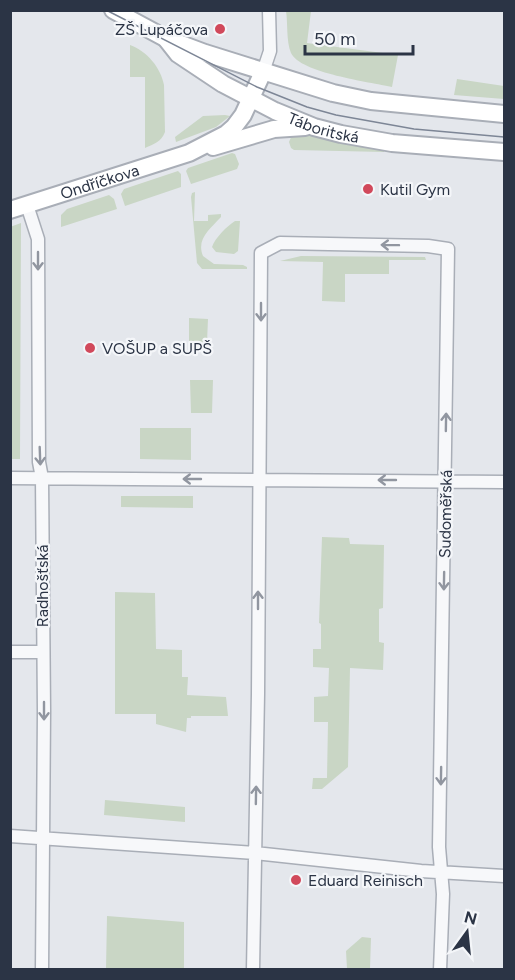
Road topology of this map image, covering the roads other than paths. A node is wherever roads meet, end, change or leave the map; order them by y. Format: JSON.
{"nodes":[{"id":1,"x":113,"y":10,"type":"edge"},
{"id":2,"x":269,"y":10,"type":"edge"},
{"id":3,"x":165,"y":38,"type":"junction"},
{"id":4,"x":263,"y":72,"type":"junction"},
{"id":5,"x":251,"y":99,"type":"junction"},
{"id":6,"x":504,"y":114,"type":"edge"},
{"id":7,"x":314,"y":127,"type":"junction"},
{"id":8,"x":504,"y":152,"type":"edge"},
{"id":9,"x":189,"y":153,"type":"junction"},
{"id":10,"x":27,"y":205,"type":"junction"},
{"id":11,"x":10,"y":210,"type":"edge"},
{"id":12,"x":10,"y":478,"type":"edge"},
{"id":13,"x":42,"y":478,"type":"junction"},
{"id":14,"x":260,"y":479,"type":"junction"},
{"id":15,"x":445,"y":480,"type":"junction"},
{"id":16,"x":504,"y":482,"type":"edge"},
{"id":17,"x":10,"y":652,"type":"edge"},
{"id":18,"x":43,"y":652,"type":"junction"},
{"id":19,"x":10,"y":836,"type":"edge"},
{"id":20,"x":43,"y":838,"type":"junction"},
{"id":21,"x":255,"y":853,"type":"junction"},
{"id":22,"x":440,"y":872,"type":"junction"},
{"id":23,"x":504,"y":876,"type":"edge"},
{"id":24,"x":42,"y":969,"type":"edge"},
{"id":25,"x":253,"y":969,"type":"edge"},
{"id":26,"x":440,"y":969,"type":"edge"}],
"edges":[{"from":1,"to":3,"type":"street","name":"Táboritská"},
{"from":2,"to":4,"type":"street"},
{"from":3,"to":4,"type":"street","name":"Táboritská"},
{"from":3,"to":5,"type":"street","name":"Táboritská"},
{"from":4,"to":5,"type":"street","name":"Ondříčkova"},
{"from":4,"to":6,"type":"street","name":"Táboritská"},
{"from":5,"to":7,"type":"street","name":"Táboritská"},
{"from":5,"to":9,"type":"street","name":"Ondříčkova"},
{"from":7,"to":8,"type":"street","name":"Táboritská"},
{"from":7,"to":9,"type":"street","name":"Ondříčkova"},
{"from":9,"to":10,"type":"street","name":"Ondříčkova"},
{"from":10,"to":11,"type":"street","name":"Ondříčkova"},
{"from":10,"to":13,"type":"street","name":"Radhošťská","one_way":true},
{"from":12,"to":13,"type":"street"},
{"from":14,"to":13,"type":"street","one_way":true},
{"from":13,"to":18,"type":"street","name":"Radhošťská"},
{"from":15,"to":14,"type":"street","one_way":true},
{"from":15,"to":14,"type":"street","name":"Sudoměřská","one_way":true},
{"from":21,"to":14,"type":"street","one_way":true},
{"from":15,"to":16,"type":"street"},
{"from":15,"to":22,"type":"street","name":"Sudoměřská","one_way":true},
{"from":17,"to":18,"type":"street"},
{"from":18,"to":20,"type":"street","name":"Radhošťská","one_way":true},
{"from":19,"to":20,"type":"street"},
{"from":20,"to":21,"type":"street"},
{"from":20,"to":24,"type":"street","name":"Radhošťská"},
{"from":21,"to":22,"type":"street"},
{"from":21,"to":25,"type":"street"},
{"from":22,"to":23,"type":"street"},
{"from":22,"to":26,"type":"street","name":"Sudoměřská"}]}
